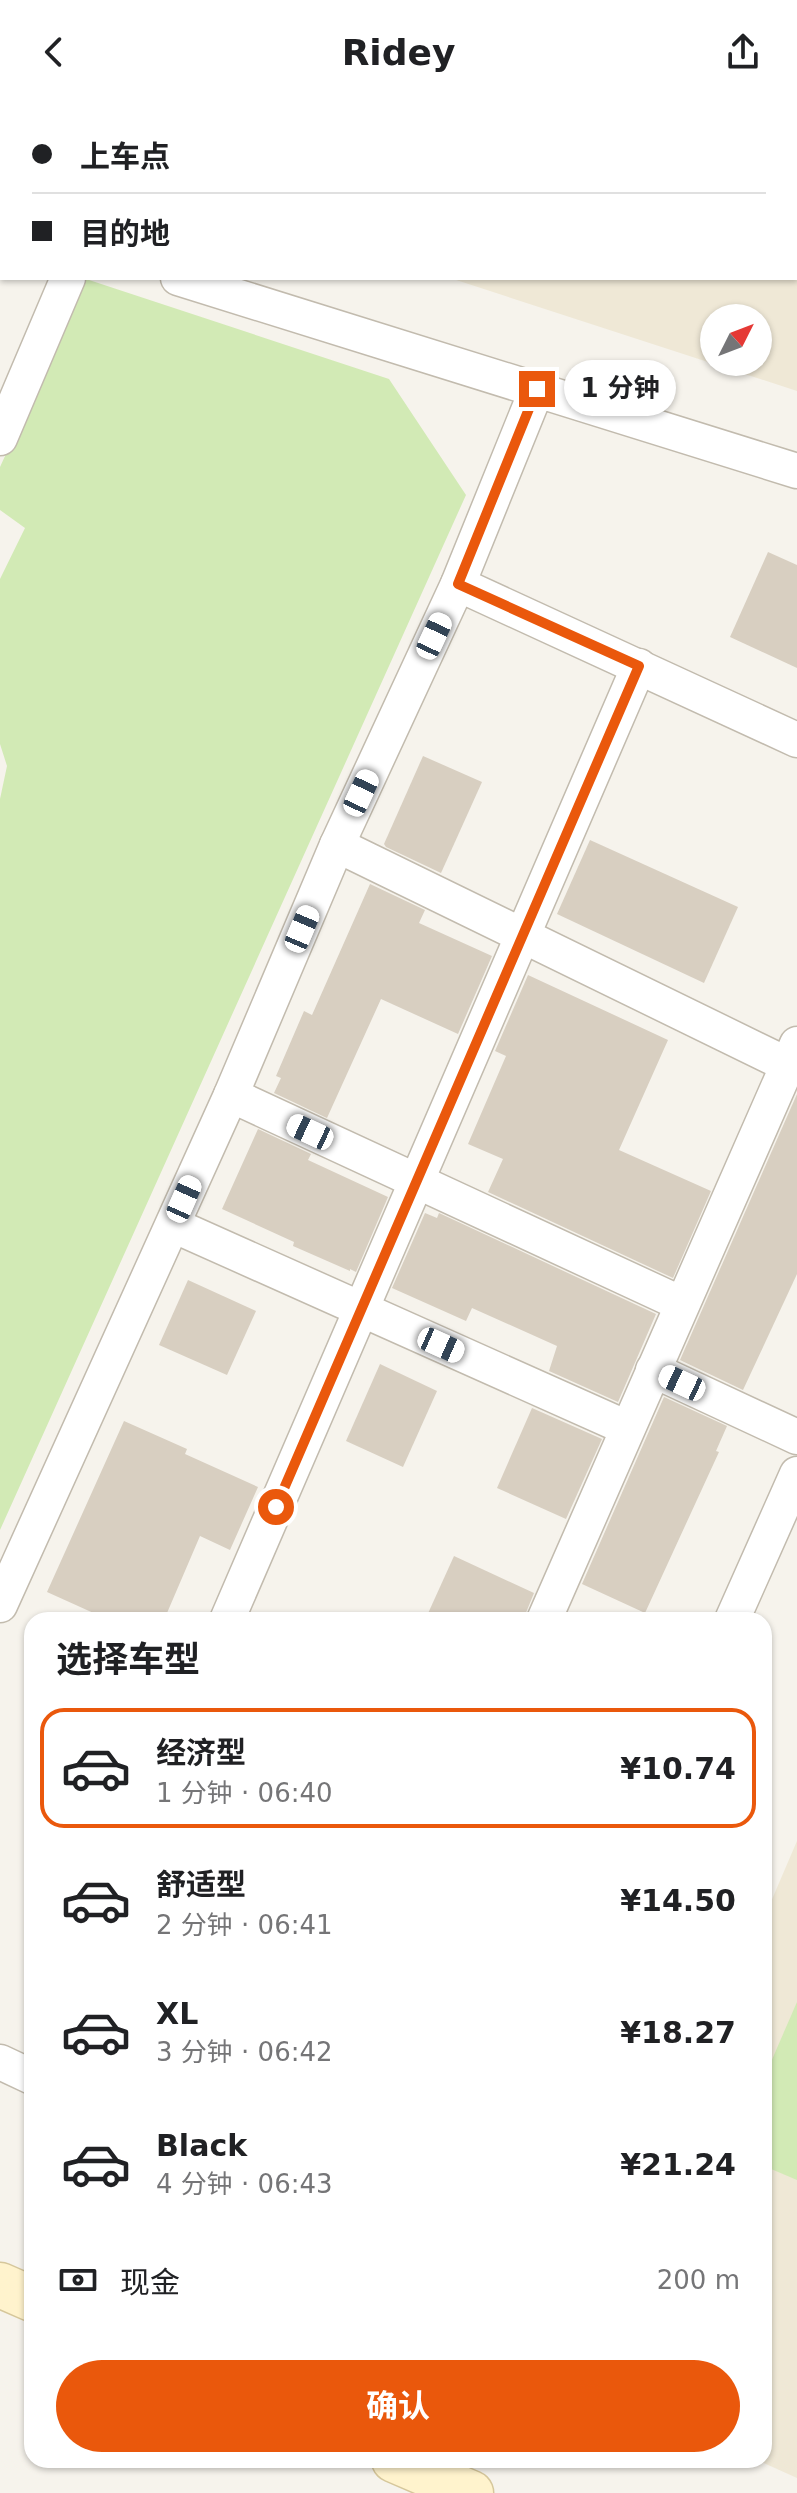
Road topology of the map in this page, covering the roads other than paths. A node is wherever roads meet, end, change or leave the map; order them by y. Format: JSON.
{"nodes":[{"id":1,"x":67,"y":280,"type":"edge"},
{"id":2,"x":184,"y":280,"type":"edge"},
{"id":3,"x":537,"y":389,"type":"junction"},
{"id":4,"x":0,"y":438,"type":"edge"},
{"id":5,"x":797,"y":471,"type":"edge"},
{"id":6,"x":458,"y":584,"type":"junction"},
{"id":7,"x":639,"y":666,"type":"junction"},
{"id":8,"x":797,"y":740,"type":"edge"},
{"id":9,"x":337,"y":845,"type":"junction"},
{"id":10,"x":522,"y":936,"type":"junction"},
{"id":11,"x":792,"y":1054,"type":"edge"},
{"id":12,"x":231,"y":1095,"type":"junction"},
{"id":13,"x":417,"y":1182,"type":"junction"},
{"id":14,"x":173,"y":1225,"type":"junction"},
{"id":15,"x":682,"y":1304,"type":"junction"},
{"id":16,"x":361,"y":1309,"type":"junction"},
{"id":17,"x":653,"y":1370,"type":"junction"},
{"id":18,"x":627,"y":1428,"type":"junction"},
{"id":19,"x":797,"y":1437,"type":"edge"},
{"id":20,"x":797,"y":1474,"type":"edge"},
{"id":21,"x":0,"y":1605,"type":"edge"},
{"id":22,"x":230,"y":1612,"type":"edge"},
{"id":23,"x":547,"y":1612,"type":"edge"},
{"id":24,"x":736,"y":1612,"type":"edge"},
{"id":25,"x":0,"y":2285,"type":"edge"},
{"id":26,"x":24,"y":2296,"type":"edge"},
{"id":27,"x":413,"y":2468,"type":"edge"},
{"id":28,"x":471,"y":2493,"type":"edge"}],
"edges":[{"from":1,"to":4,"type":"street"},
{"from":2,"to":3,"type":"street"},
{"from":3,"to":5,"type":"street"},
{"from":3,"to":6,"type":"street"},
{"from":6,"to":7,"type":"street"},
{"from":6,"to":9,"type":"street"},
{"from":7,"to":8,"type":"street"},
{"from":7,"to":10,"type":"street"},
{"from":9,"to":10,"type":"street"},
{"from":9,"to":12,"type":"street"},
{"from":10,"to":11,"type":"street"},
{"from":10,"to":13,"type":"street"},
{"from":11,"to":15,"type":"street"},
{"from":12,"to":13,"type":"street"},
{"from":12,"to":14,"type":"street"},
{"from":13,"to":15,"type":"street"},
{"from":13,"to":16,"type":"street"},
{"from":14,"to":16,"type":"street"},
{"from":14,"to":21,"type":"street"},
{"from":15,"to":17,"type":"street"},
{"from":16,"to":18,"type":"street"},
{"from":16,"to":22,"type":"street"},
{"from":17,"to":18,"type":"street"},
{"from":17,"to":19,"type":"street"},
{"from":18,"to":23,"type":"street"},
{"from":20,"to":24,"type":"street"},
{"from":25,"to":26,"type":"street"},
{"from":27,"to":28,"type":"street"}]}
